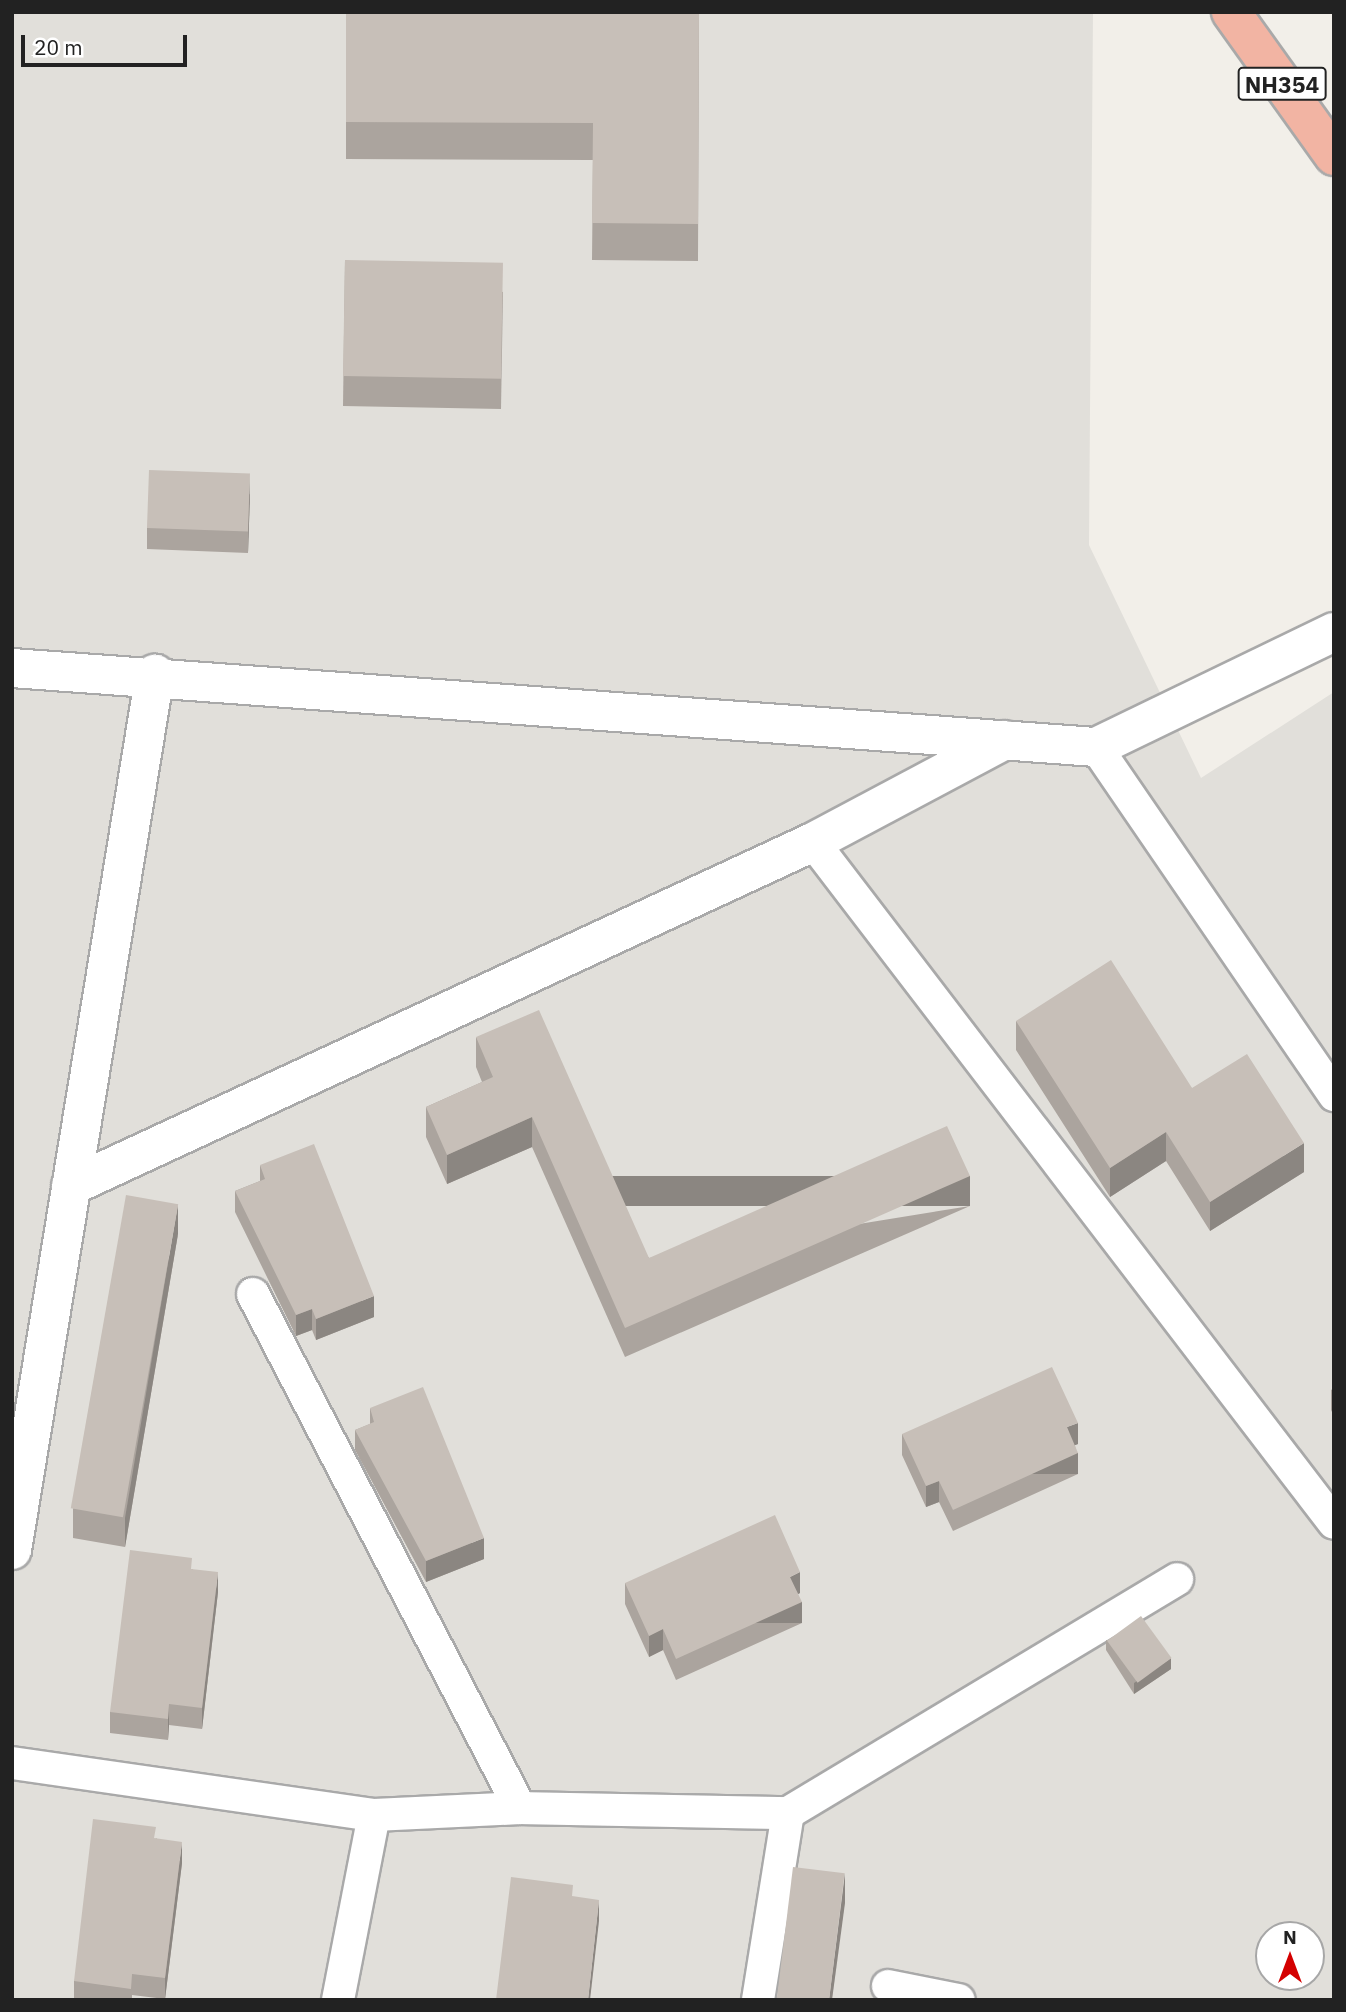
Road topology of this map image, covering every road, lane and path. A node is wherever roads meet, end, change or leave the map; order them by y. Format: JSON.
{"nodes":[{"id":1,"x":1231,"y":12,"type":"edge"},
{"id":2,"x":1334,"y":156,"type":"edge"},
{"id":3,"x":1334,"y":632,"type":"edge"},
{"id":4,"x":12,"y":668,"type":"edge"},
{"id":5,"x":155,"y":674,"type":"junction"},
{"id":6,"x":1005,"y":740,"type":"junction"},
{"id":7,"x":1097,"y":747,"type":"junction"},
{"id":8,"x":813,"y":842,"type":"junction"},
{"id":9,"x":1334,"y":1095,"type":"edge"},
{"id":10,"x":71,"y":1186,"type":"junction"},
{"id":11,"x":253,"y":1294,"type":"dead end"},
{"id":12,"x":1334,"y":1522,"type":"edge"},
{"id":13,"x":12,"y":1550,"type":"edge"},
{"id":14,"x":1177,"y":1579,"type":"dead end"},
{"id":15,"x":12,"y":1763,"type":"edge"},
{"id":16,"x":520,"y":1808,"type":"junction"},
{"id":17,"x":789,"y":1813,"type":"junction"},
{"id":18,"x":374,"y":1815,"type":"junction"},
{"id":19,"x":888,"y":1986,"type":"dead end"},
{"id":20,"x":338,"y":2000,"type":"edge"},
{"id":21,"x":758,"y":2000,"type":"edge"},
{"id":22,"x":959,"y":2000,"type":"edge"}],
"edges":[{"from":1,"to":2,"type":"highway","number":"NH354"},
{"from":3,"to":7,"type":"street"},
{"from":4,"to":5,"type":"street"},
{"from":5,"to":6,"type":"street"},
{"from":5,"to":10,"type":"street"},
{"from":6,"to":7,"type":"street"},
{"from":6,"to":8,"type":"street"},
{"from":7,"to":9,"type":"lane"},
{"from":8,"to":10,"type":"street"},
{"from":8,"to":12,"type":"lane"},
{"from":10,"to":13,"type":"street"},
{"from":11,"to":16,"type":"lane"},
{"from":14,"to":17,"type":"lane"},
{"from":15,"to":18,"type":"lane"},
{"from":16,"to":17,"type":"lane"},
{"from":16,"to":18,"type":"lane"},
{"from":17,"to":21,"type":"lane"},
{"from":18,"to":20,"type":"lane"},
{"from":19,"to":22,"type":"lane"}]}
